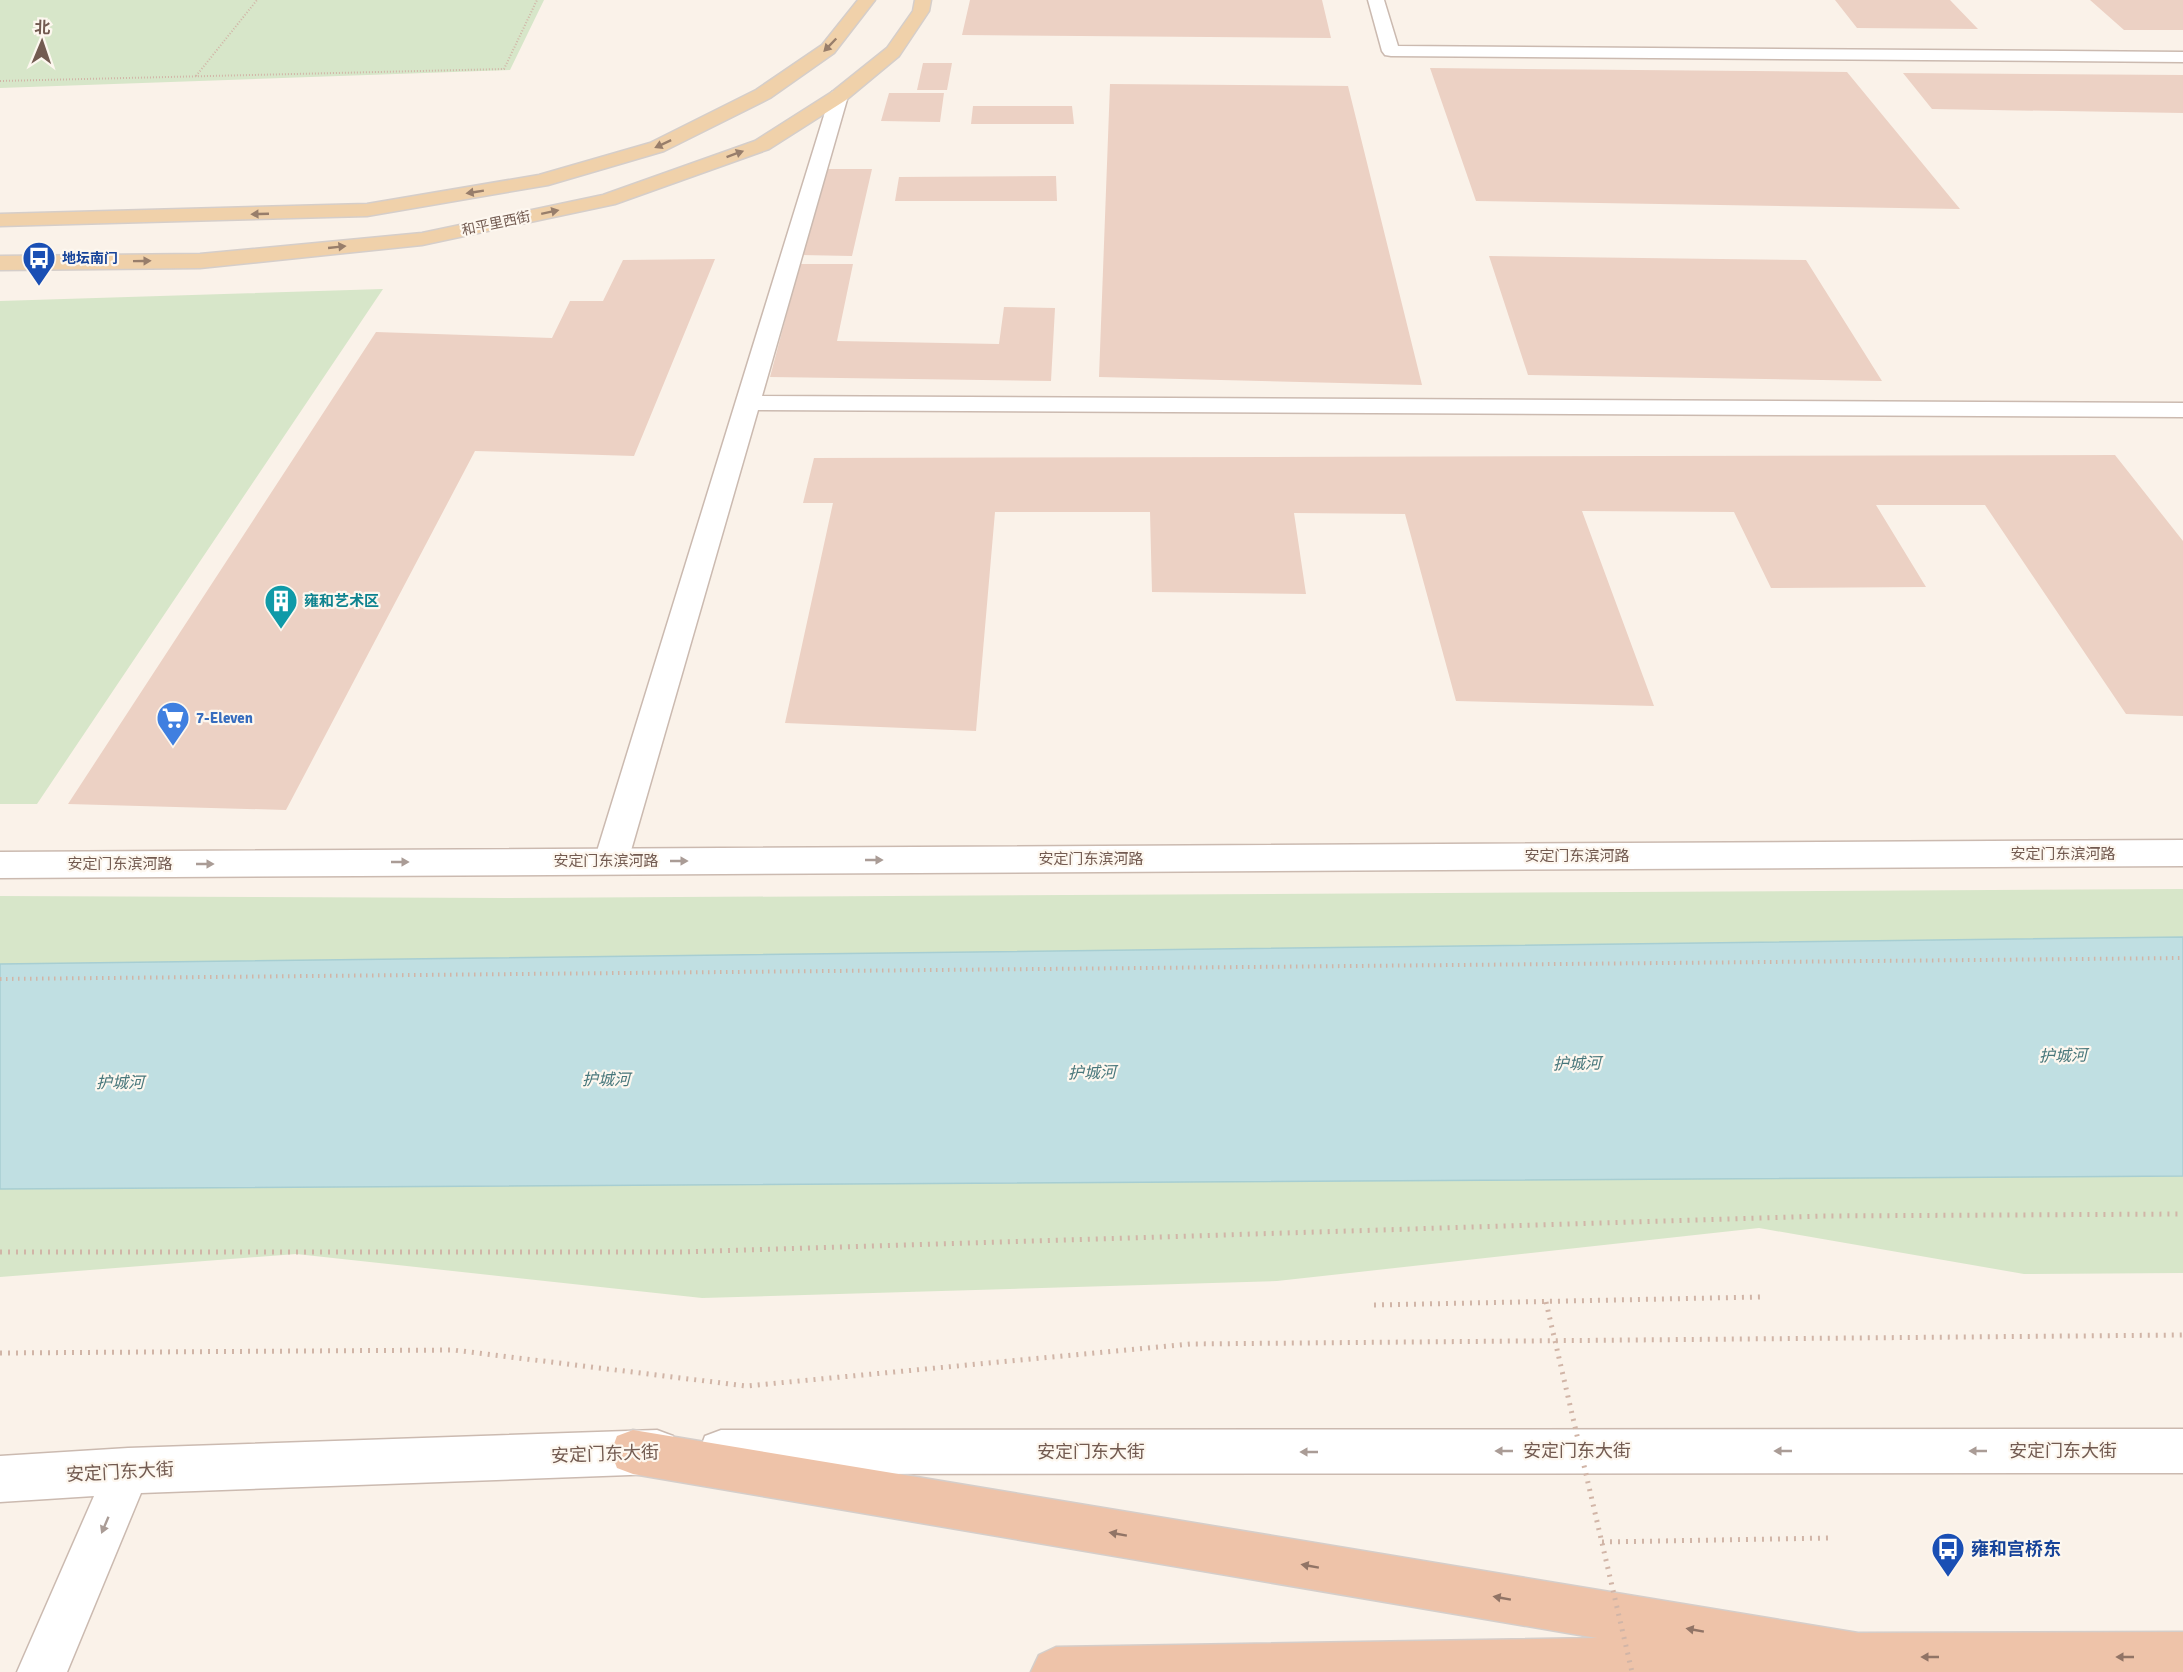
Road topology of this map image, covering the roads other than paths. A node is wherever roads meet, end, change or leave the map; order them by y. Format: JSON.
{"nodes":[{"id":1,"x":867,"y":0,"type":"edge"},
{"id":2,"x":923,"y":0,"type":"edge"},
{"id":3,"x":1376,"y":0,"type":"edge"},
{"id":4,"x":2183,"y":57,"type":"edge"},
{"id":5,"x":839,"y":96,"type":"junction"},
{"id":6,"x":0,"y":220,"type":"edge"},
{"id":7,"x":0,"y":263,"type":"edge"},
{"id":8,"x":747,"y":403,"type":"junction"},
{"id":9,"x":2183,"y":410,"type":"edge"},
{"id":10,"x":2183,"y":854,"type":"edge"},
{"id":11,"x":611,"y":861,"type":"junction"},
{"id":12,"x":0,"y":865,"type":"edge"},
{"id":13,"x":2183,"y":1450,"type":"edge"},
{"id":14,"x":633,"y":1452,"type":"junction"},
{"id":15,"x":128,"y":1471,"type":"junction"},
{"id":16,"x":0,"y":1479,"type":"edge"},
{"id":17,"x":2183,"y":1656,"type":"edge"},
{"id":18,"x":1856,"y":1657,"type":"junction"},
{"id":19,"x":42,"y":1672,"type":"edge"},
{"id":20,"x":1056,"y":1672,"type":"edge"}],
"edges":[{"from":1,"to":6,"type":"main road","one_way":true},
{"from":2,"to":5,"type":"main road","name":"和平里西街"},
{"from":3,"to":4,"type":"street"},
{"from":7,"to":5,"type":"main road","name":"和平里西街","one_way":true},
{"from":5,"to":8,"type":"street"},
{"from":8,"to":9,"type":"street"},
{"from":8,"to":11,"type":"street"},
{"from":11,"to":10,"type":"street","name":"安定门东滨河路","one_way":true},
{"from":12,"to":11,"type":"street","name":"安定门东滨河路","one_way":true},
{"from":13,"to":14,"type":"street","name":"安定门东大街","one_way":true},
{"from":14,"to":15,"type":"street","name":"安定门东大街"},
{"from":18,"to":14,"type":"highway","one_way":true},
{"from":15,"to":16,"type":"street","name":"安定门东大街"},
{"from":15,"to":19,"type":"street","one_way":true},
{"from":17,"to":18,"type":"highway","one_way":true},
{"from":18,"to":20,"type":"highway"}]}
